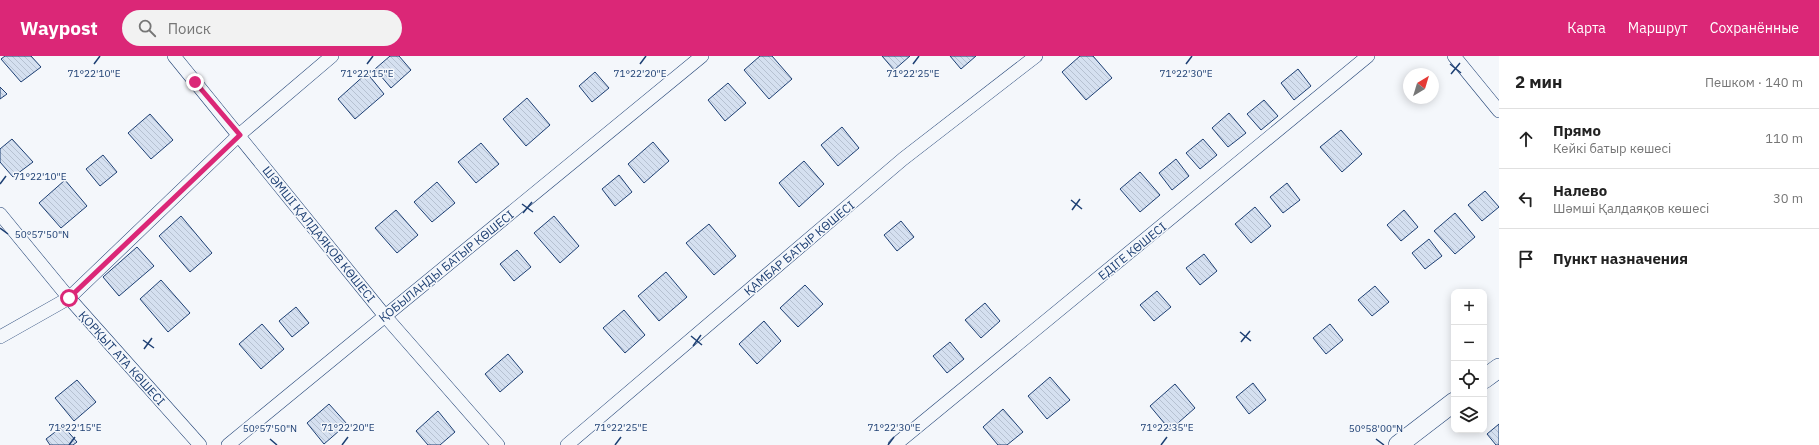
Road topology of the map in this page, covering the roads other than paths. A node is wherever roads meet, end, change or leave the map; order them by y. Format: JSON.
{"nodes":[{"id":1,"x":174,"y":56,"type":"edge"},
{"id":2,"x":332,"y":56,"type":"edge"},
{"id":3,"x":702,"y":56,"type":"edge"},
{"id":4,"x":1036,"y":56,"type":"edge"},
{"id":5,"x":1368,"y":56,"type":"edge"},
{"id":6,"x":1454,"y":56,"type":"edge"},
{"id":7,"x":1499,"y":111,"type":"edge"},
{"id":8,"x":240,"y":135,"type":"junction"},
{"id":9,"x":0,"y":214,"type":"edge"},
{"id":10,"x":69,"y":298,"type":"junction"},
{"id":11,"x":385,"y":316,"type":"junction"},
{"id":12,"x":0,"y":337,"type":"edge"},
{"id":13,"x":1499,"y":368,"type":"edge"},
{"id":14,"x":1487,"y":377,"type":"edge"},
{"id":15,"x":1451,"y":404,"type":"edge"},
{"id":16,"x":200,"y":445,"type":"edge"},
{"id":17,"x":228,"y":445,"type":"edge"},
{"id":18,"x":498,"y":445,"type":"edge"},
{"id":19,"x":568,"y":445,"type":"edge"},
{"id":20,"x":895,"y":445,"type":"edge"},
{"id":21,"x":1398,"y":445,"type":"edge"}],
"edges":[{"from":1,"to":8,"type":"street","name":"ШӘМШІ ҚАЛДАЯҚОВ КӨШЕСІ"},
{"from":2,"to":8,"type":"street"},
{"from":3,"to":11,"type":"street","name":"ҚОБЫЛАНДЫ БАТЫР КӨШЕСІ"},
{"from":4,"to":19,"type":"street","name":"ҚАМБАР БАТЫР КӨШЕСІ"},
{"from":5,"to":20,"type":"street","name":"ЕДІГЕ КӨШЕСІ"},
{"from":6,"to":7,"type":"street"},
{"from":8,"to":10,"type":"street"},
{"from":8,"to":11,"type":"street","name":"ШӘМШІ ҚАЛДАЯҚОВ КӨШЕСІ"},
{"from":9,"to":10,"type":"street","name":"ҚОРҚЫТ АТА КӨШЕСІ"},
{"from":10,"to":12,"type":"street"},
{"from":10,"to":16,"type":"street","name":"ҚОРҚЫТ АТА КӨШЕСІ"},
{"from":11,"to":17,"type":"street","name":"ҚОБЫЛАНДЫ БАТЫР КӨШЕСІ"},
{"from":11,"to":18,"type":"street","name":"ШӘМШІ ҚАЛДАЯҚОВ КӨШЕСІ"},
{"from":13,"to":14,"type":"street"},
{"from":15,"to":21,"type":"street"}]}
